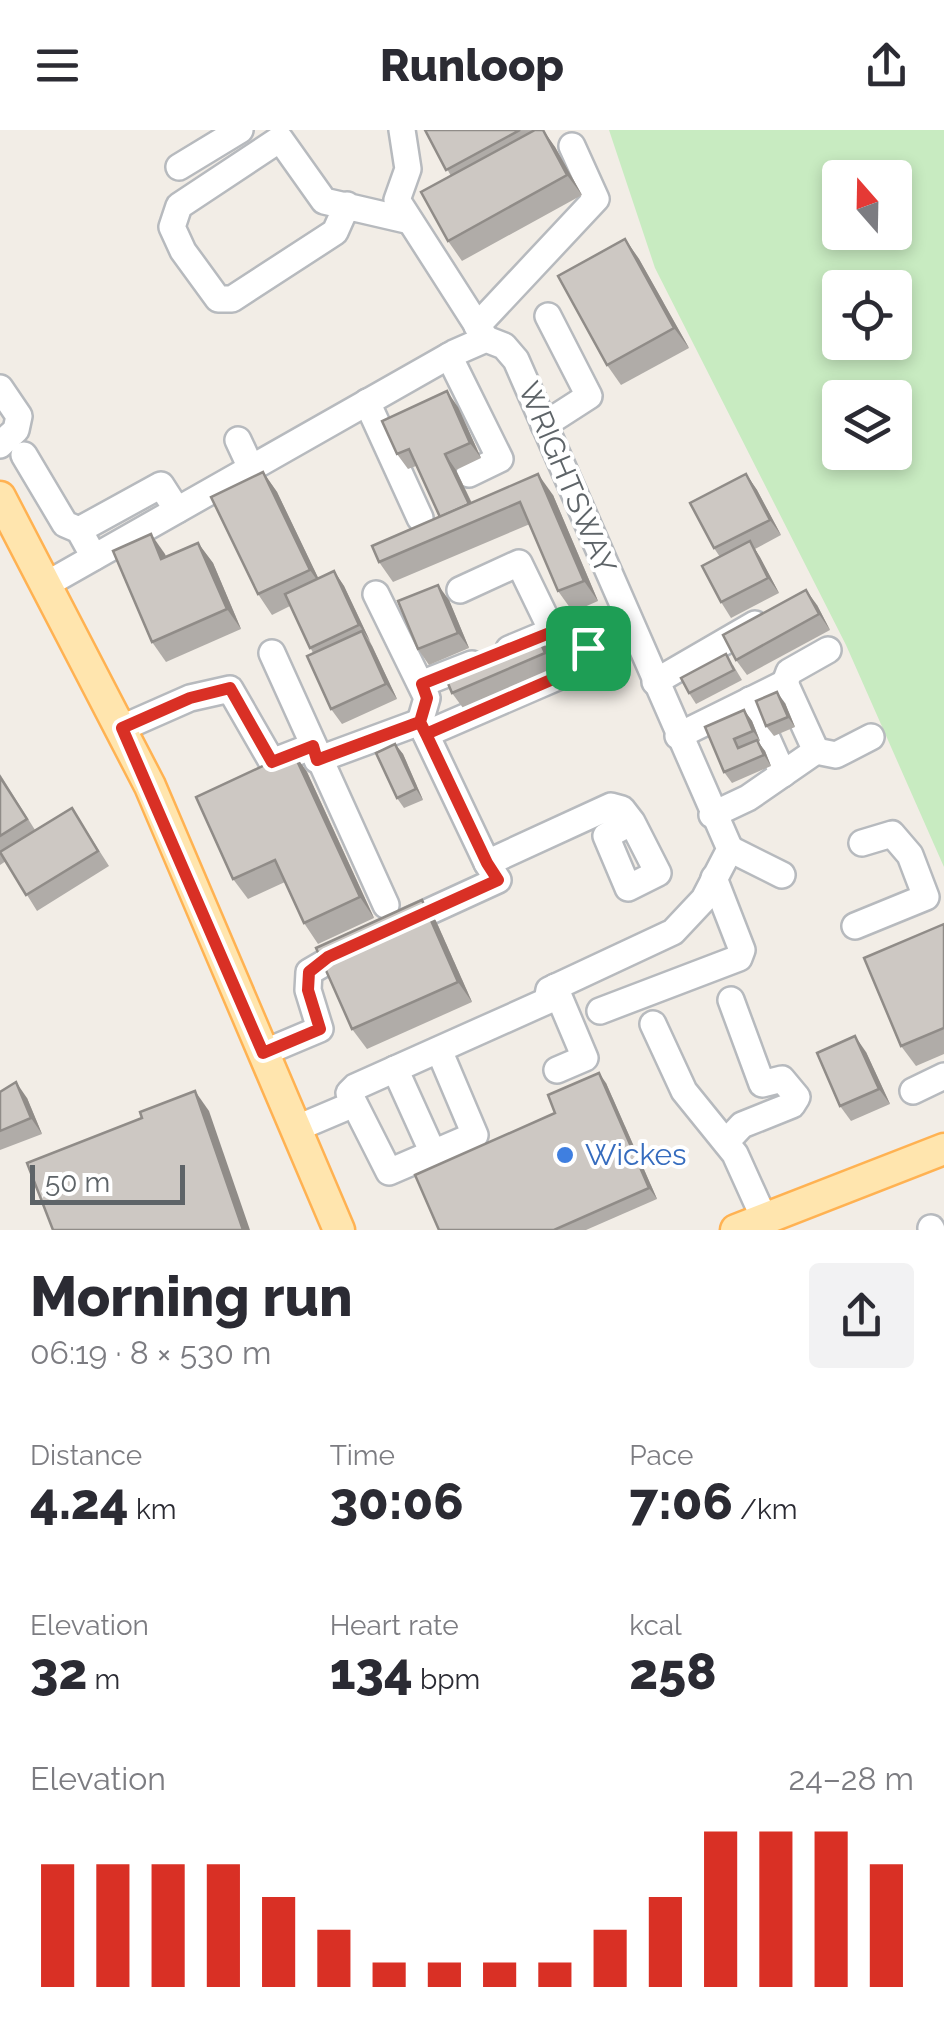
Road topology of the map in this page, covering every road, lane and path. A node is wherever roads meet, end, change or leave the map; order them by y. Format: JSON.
{"nodes":[{"id":1,"x":240,"y":130,"type":"edge"},
{"id":2,"x":402,"y":130,"type":"edge"},
{"id":3,"x":276,"y":135,"type":"edge"},
{"id":4,"x":572,"y":146,"type":"dead end"},
{"id":5,"x":179,"y":167,"type":"dead end"},
{"id":6,"x":347,"y":205,"type":"junction"},
{"id":7,"x":406,"y":220,"type":"junction"},
{"id":8,"x":548,"y":316,"type":"dead end"},
{"id":9,"x":481,"y":333,"type":"junction"},
{"id":10,"x":449,"y":356,"type":"junction"},
{"id":11,"x":0,"y":388,"type":"edge"},
{"id":12,"x":367,"y":402,"type":"junction"},
{"id":13,"x":544,"y":425,"type":"junction"},
{"id":14,"x":238,"y":440,"type":"dead end"},
{"id":15,"x":12,"y":450,"type":"edge"},
{"id":16,"x":251,"y":468,"type":"junction"},
{"id":17,"x":469,"y":474,"type":"dead end"},
{"id":18,"x":0,"y":496,"type":"edge"},
{"id":19,"x":177,"y":510,"type":"junction"},
{"id":20,"x":420,"y":518,"type":"dead end"},
{"id":21,"x":78,"y":530,"type":"junction"},
{"id":22,"x":94,"y":557,"type":"junction"},
{"id":23,"x":47,"y":584,"type":"junction"},
{"id":24,"x":460,"y":590,"type":"dead end"},
{"id":25,"x":376,"y":594,"type":"dead end"},
{"id":26,"x":781,"y":609,"type":"edge"},
{"id":27,"x":630,"y":624,"type":"junction"},
{"id":28,"x":552,"y":632,"type":"junction"},
{"id":29,"x":588,"y":648,"type":"junction"},
{"id":30,"x":828,"y":650,"type":"dead end"},
{"id":31,"x":272,"y":652,"type":"dead end"},
{"id":32,"x":655,"y":682,"type":"junction"},
{"id":33,"x":785,"y":683,"type":"junction"},
{"id":34,"x":422,"y":684,"type":"junction"},
{"id":35,"x":750,"y":700,"type":"junction"},
{"id":36,"x":122,"y":728,"type":"junction"},
{"id":37,"x":423,"y":728,"type":"junction"},
{"id":38,"x":678,"y":736,"type":"junction"},
{"id":39,"x":870,"y":737,"type":"dead end"},
{"id":40,"x":816,"y":750,"type":"junction"},
{"id":41,"x":315,"y":753,"type":"junction"},
{"id":42,"x":782,"y":774,"type":"junction"},
{"id":43,"x":712,"y":815,"type":"junction"},
{"id":44,"x":632,"y":822,"type":"dead end"},
{"id":45,"x":862,"y":843,"type":"dead end"},
{"id":46,"x":730,"y":850,"type":"junction"},
{"id":47,"x":487,"y":863,"type":"junction"},
{"id":48,"x":782,"y":874,"type":"dead end"},
{"id":49,"x":714,"y":878,"type":"junction"},
{"id":50,"x":386,"y":905,"type":"dead end"},
{"id":51,"x":855,"y":926,"type":"dead end"},
{"id":52,"x":552,"y":989,"type":"junction"},
{"id":53,"x":731,"y":1000,"type":"dead end"},
{"id":54,"x":600,"y":1011,"type":"dead end"},
{"id":55,"x":653,"y":1024,"type":"dead end"},
{"id":56,"x":439,"y":1050,"type":"junction"},
{"id":57,"x":263,"y":1053,"type":"junction"},
{"id":58,"x":394,"y":1070,"type":"junction"},
{"id":59,"x":558,"y":1070,"type":"dead end"},
{"id":60,"x":944,"y":1076,"type":"edge"},
{"id":61,"x":913,"y":1091,"type":"dead end"},
{"id":62,"x":354,"y":1104,"type":"junction"},
{"id":63,"x":295,"y":1128,"type":"junction"},
{"id":64,"x":726,"y":1142,"type":"junction"},
{"id":65,"x":944,"y":1149,"type":"edge"},
{"id":66,"x":433,"y":1153,"type":"junction"},
{"id":67,"x":750,"y":1224,"type":"edge"},
{"id":68,"x":338,"y":1230,"type":"edge"}],
"edges":[{"from":1,"to":5,"type":"street"},
{"from":2,"to":7,"type":"street"},
{"from":3,"to":6,"type":"street"},
{"from":3,"to":6,"type":"street"},
{"from":4,"to":9,"type":"street"},
{"from":6,"to":7,"type":"street"},
{"from":7,"to":9,"type":"street","name":"WRIGHTSWAY"},
{"from":8,"to":13,"type":"street"},
{"from":9,"to":10,"type":"street"},
{"from":9,"to":13,"type":"street","name":"WRIGHTSWAY"},
{"from":10,"to":12,"type":"street"},
{"from":10,"to":17,"type":"street"},
{"from":11,"to":15,"type":"street"},
{"from":12,"to":16,"type":"street"},
{"from":12,"to":20,"type":"street"},
{"from":13,"to":27,"type":"street","name":"WRIGHTSWAY"},
{"from":14,"to":16,"type":"street"},
{"from":15,"to":21,"type":"street"},
{"from":16,"to":19,"type":"street"},
{"from":18,"to":23,"type":"main road"},
{"from":19,"to":21,"type":"street"},
{"from":19,"to":22,"type":"street"},
{"from":21,"to":22,"type":"street"},
{"from":22,"to":23,"type":"street"},
{"from":23,"to":36,"type":"main road"},
{"from":24,"to":28,"type":"street"},
{"from":25,"to":34,"type":"street"},
{"from":26,"to":32,"type":"street"},
{"from":27,"to":29,"type":"street"},
{"from":27,"to":32,"type":"street","name":"WRIGHTSWAY"},
{"from":28,"to":29,"type":"street"},
{"from":28,"to":34,"type":"street"},
{"from":29,"to":37,"type":"street"},
{"from":30,"to":33,"type":"street"},
{"from":31,"to":41,"type":"street"},
{"from":32,"to":38,"type":"street","name":"WRIGHTSWAY"},
{"from":33,"to":35,"type":"street"},
{"from":33,"to":40,"type":"street"},
{"from":34,"to":37,"type":"street"},
{"from":35,"to":38,"type":"street"},
{"from":35,"to":42,"type":"street"},
{"from":36,"to":41,"type":"street"},
{"from":36,"to":57,"type":"main road"},
{"from":37,"to":41,"type":"street"},
{"from":37,"to":47,"type":"street"},
{"from":38,"to":43,"type":"street","name":"WRIGHTSWAY"},
{"from":39,"to":40,"type":"street"},
{"from":40,"to":42,"type":"street"},
{"from":41,"to":50,"type":"street"},
{"from":42,"to":43,"type":"street"},
{"from":43,"to":46,"type":"street","name":"WRIGHTSWAY"},
{"from":44,"to":47,"type":"street"},
{"from":45,"to":51,"type":"street"},
{"from":46,"to":48,"type":"street"},
{"from":46,"to":49,"type":"street"},
{"from":47,"to":57,"type":"street"},
{"from":49,"to":52,"type":"street"},
{"from":49,"to":54,"type":"street"},
{"from":52,"to":56,"type":"street"},
{"from":52,"to":59,"type":"street"},
{"from":53,"to":64,"type":"street"},
{"from":55,"to":64,"type":"street"},
{"from":56,"to":58,"type":"street"},
{"from":56,"to":66,"type":"street"},
{"from":57,"to":63,"type":"main road"},
{"from":58,"to":62,"type":"street"},
{"from":58,"to":66,"type":"street"},
{"from":60,"to":61,"type":"street"},
{"from":62,"to":63,"type":"street"},
{"from":62,"to":66,"type":"street"},
{"from":63,"to":68,"type":"main road"},
{"from":64,"to":67,"type":"street"},
{"from":65,"to":67,"type":"main road"}]}
